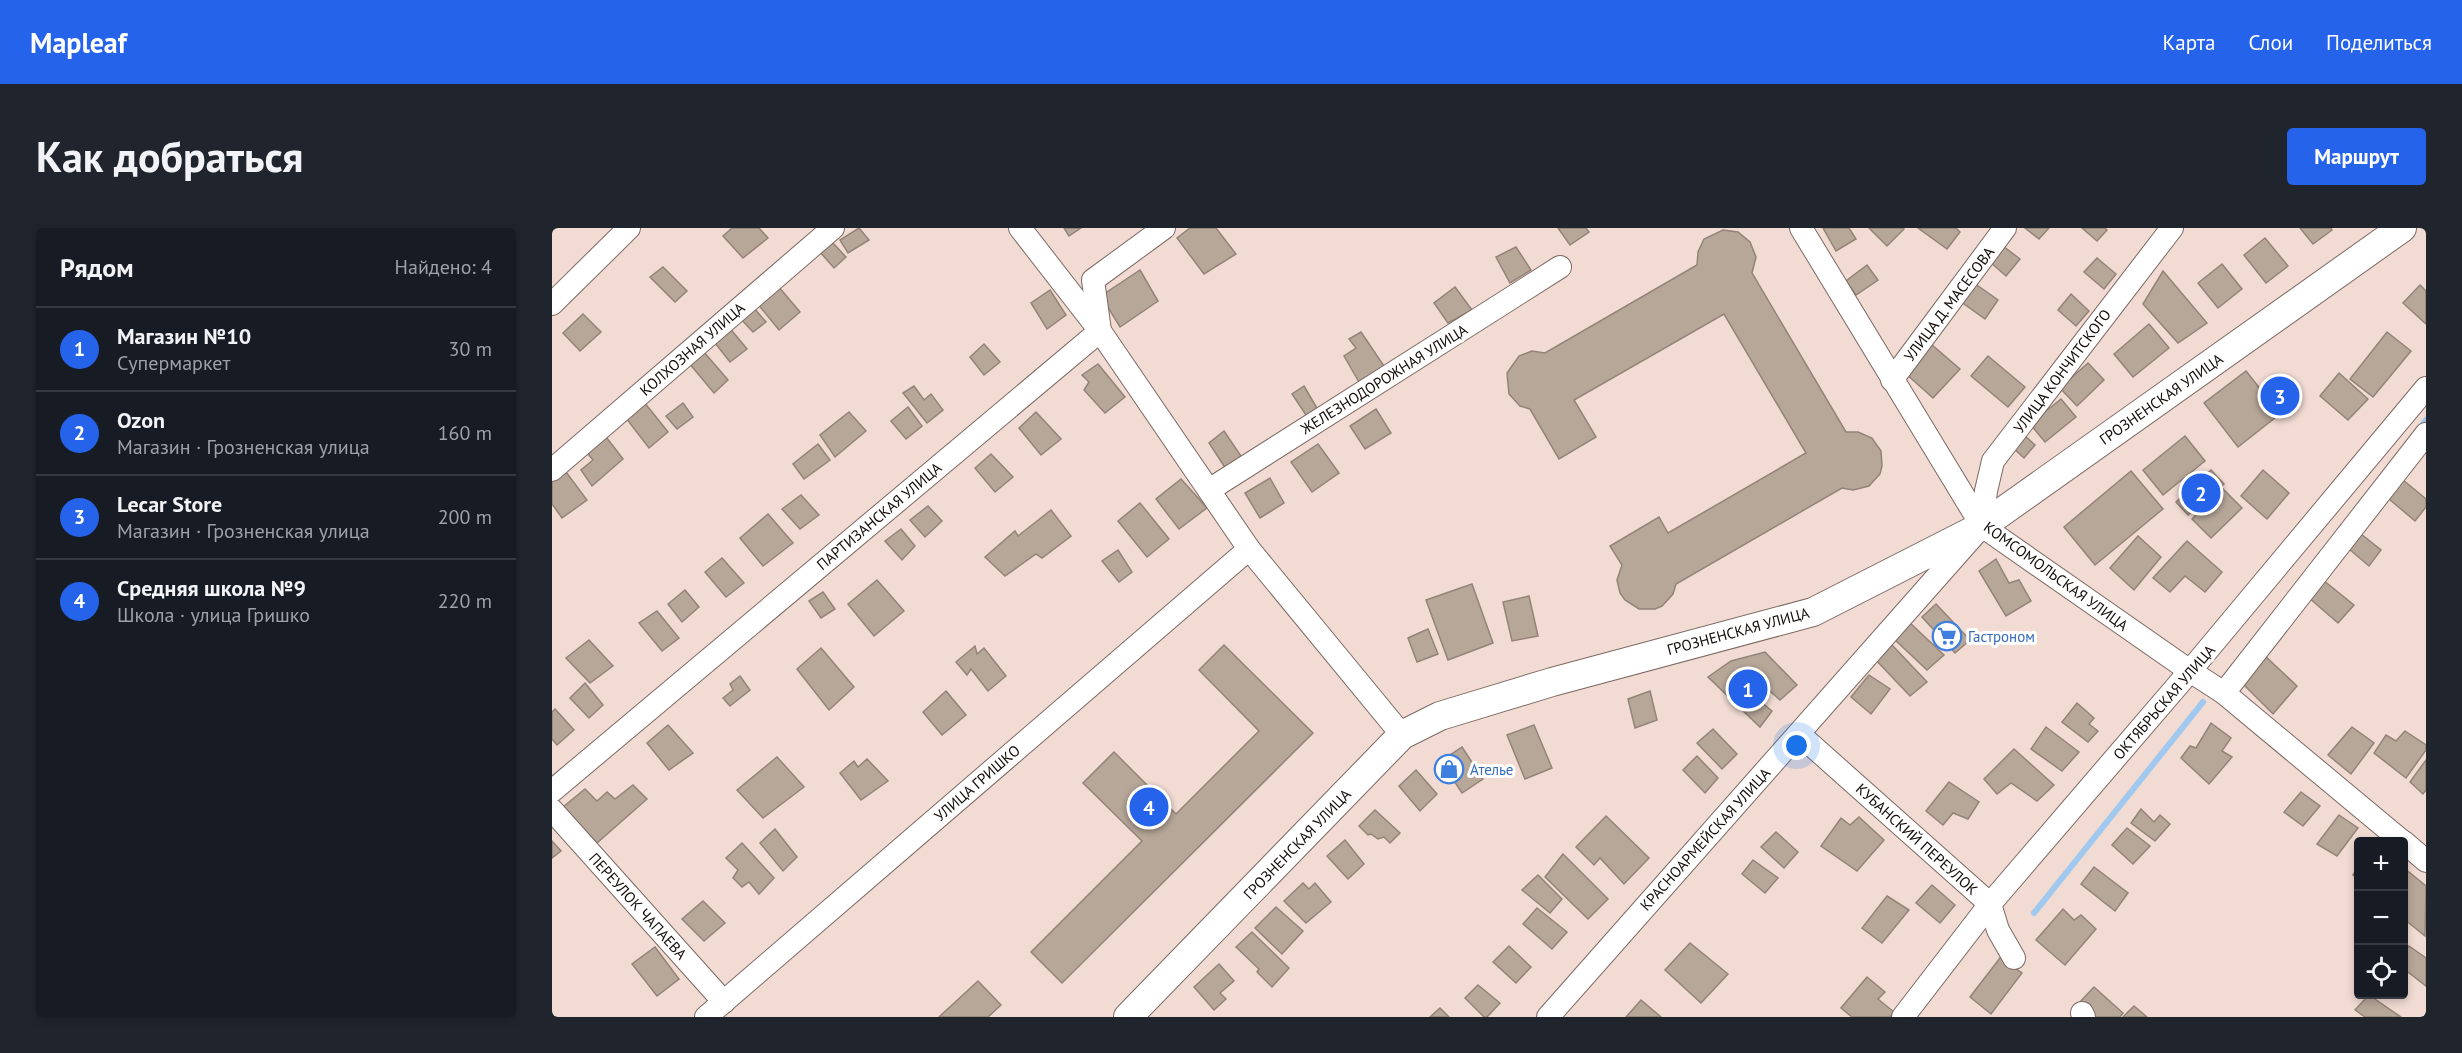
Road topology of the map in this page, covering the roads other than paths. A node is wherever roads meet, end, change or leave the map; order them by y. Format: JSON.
{"nodes":[{"id":1,"x":629,"y":228,"type":"edge"},
{"id":2,"x":833,"y":228,"type":"edge"},
{"id":3,"x":1020,"y":228,"type":"edge"},
{"id":4,"x":1164,"y":228,"type":"edge"},
{"id":5,"x":1801,"y":228,"type":"edge"},
{"id":6,"x":2006,"y":228,"type":"edge"},
{"id":7,"x":2172,"y":228,"type":"edge"},
{"id":8,"x":2402,"y":228,"type":"edge"},
{"id":9,"x":1560,"y":267,"type":"dead end"},
{"id":10,"x":552,"y":304,"type":"edge"},
{"id":11,"x":1100,"y":330,"type":"junction"},
{"id":12,"x":1892,"y":381,"type":"junction"},
{"id":13,"x":2426,"y":388,"type":"edge"},
{"id":14,"x":2426,"y":434,"type":"edge"},
{"id":15,"x":552,"y":470,"type":"edge"},
{"id":16,"x":1209,"y":490,"type":"junction"},
{"id":17,"x":1982,"y":526,"type":"junction"},
{"id":18,"x":1249,"y":549,"type":"junction"},
{"id":19,"x":2190,"y":672,"type":"junction"},
{"id":20,"x":2224,"y":693,"type":"junction"},
{"id":21,"x":1799,"y":734,"type":"junction"},
{"id":22,"x":1402,"y":735,"type":"junction"},
{"id":23,"x":552,"y":791,"type":"edge"},
{"id":24,"x":552,"y":810,"type":"edge"},
{"id":25,"x":2397,"y":837,"type":"edge"},
{"id":26,"x":2408,"y":846,"type":"edge"},
{"id":27,"x":2426,"y":861,"type":"edge"},
{"id":28,"x":1990,"y":904,"type":"junction"},
{"id":29,"x":2014,"y":958,"type":"dead end"},
{"id":30,"x":724,"y":1002,"type":"junction"},
{"id":31,"x":705,"y":1017,"type":"edge"},
{"id":32,"x":1128,"y":1017,"type":"edge"},
{"id":33,"x":1548,"y":1017,"type":"edge"},
{"id":34,"x":1903,"y":1017,"type":"edge"}],
"edges":[{"from":1,"to":10,"type":"street"},
{"from":2,"to":15,"type":"street","name":"КОЛХОЗНАЯ УЛИЦА"},
{"from":3,"to":11,"type":"street"},
{"from":4,"to":11,"type":"street"},
{"from":5,"to":12,"type":"street","name":"КОМСОМОЛЬСКАЯ УЛИЦА"},
{"from":6,"to":12,"type":"street","name":"УЛИЦА Д. МАСЕСОВА"},
{"from":7,"to":17,"type":"street","name":"УЛИЦА КОНЧИТСКОГО"},
{"from":8,"to":17,"type":"main road","name":"ГРОЗНЕНСКАЯ УЛИЦА"},
{"from":9,"to":16,"type":"street","name":"ЖЕЛЕЗНОДОРОЖНАЯ УЛИЦА"},
{"from":11,"to":16,"type":"street"},
{"from":11,"to":23,"type":"street","name":"ПАРТИЗАНСКАЯ УЛИЦА"},
{"from":12,"to":17,"type":"street","name":"КОМСОМОЛЬСКАЯ УЛИЦА"},
{"from":13,"to":19,"type":"street","name":"ОКТЯБРЬСКАЯ УЛИЦА"},
{"from":14,"to":20,"type":"street"},
{"from":16,"to":18,"type":"street"},
{"from":17,"to":19,"type":"street","name":"КОМСОМОЛЬСКАЯ УЛИЦА"},
{"from":17,"to":21,"type":"street","name":"КРАСНОАРМЕЙСКАЯ УЛИЦА"},
{"from":17,"to":22,"type":"main road","name":"ГРОЗНЕНСКАЯ УЛИЦА"},
{"from":18,"to":22,"type":"street"},
{"from":18,"to":30,"type":"street","name":"УЛИЦА ГРИШКО"},
{"from":19,"to":20,"type":"street","name":"КОМСОМОЛЬСКАЯ УЛИЦА"},
{"from":19,"to":28,"type":"street","name":"ОКТЯБРЬСКАЯ УЛИЦА"},
{"from":20,"to":25,"type":"street","name":"КОМСОМОЛЬСКАЯ УЛИЦА"},
{"from":21,"to":28,"type":"street","name":"КУБАНСКИЙ ПЕРЕУЛОК"},
{"from":21,"to":33,"type":"street","name":"КРАСНОАРМЕЙСКАЯ УЛИЦА"},
{"from":22,"to":32,"type":"main road","name":"ГРОЗНЕНСКАЯ УЛИЦА"},
{"from":24,"to":30,"type":"street","name":"ПЕРЕУЛОК ЧАПАЕВА"},
{"from":26,"to":27,"type":"street","name":"КОМСОМОЛЬСКАЯ УЛИЦА"},
{"from":28,"to":29,"type":"street","name":"КУБАНСКИЙ ПЕРЕУЛОК"},
{"from":28,"to":34,"type":"street","name":"ОКТЯБРЬСКАЯ УЛИЦА"},
{"from":30,"to":31,"type":"street","name":"УЛИЦА ГРИШКО"}]}
